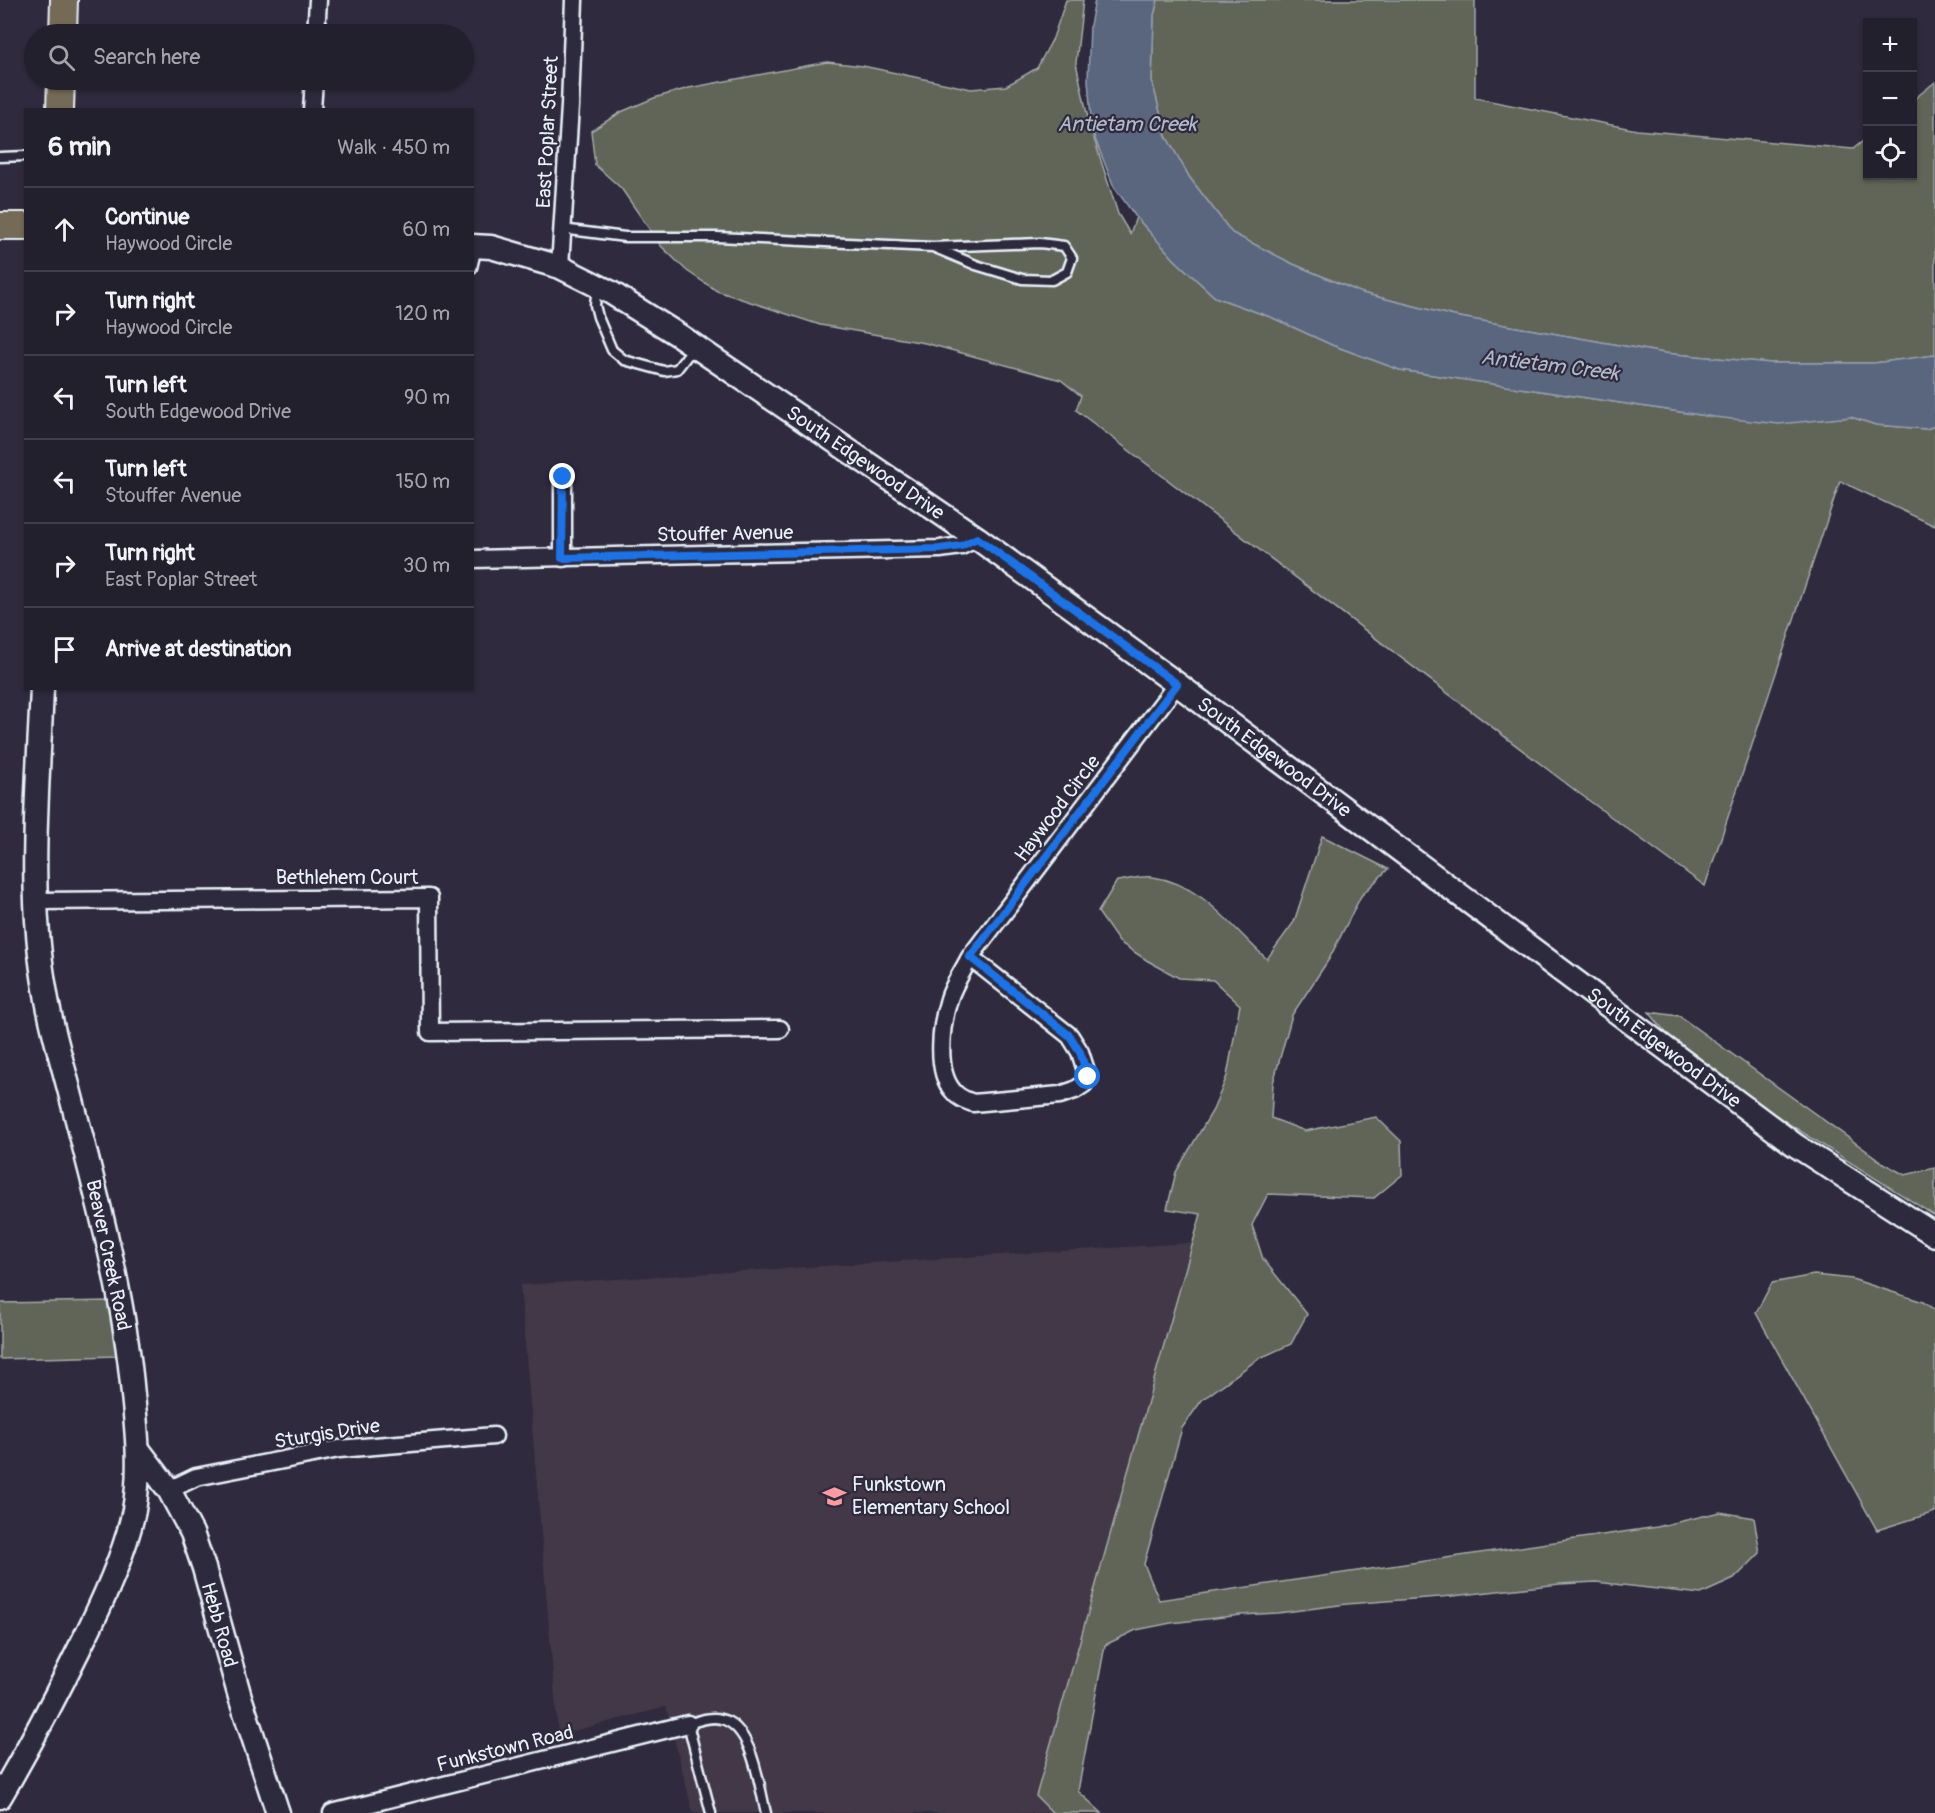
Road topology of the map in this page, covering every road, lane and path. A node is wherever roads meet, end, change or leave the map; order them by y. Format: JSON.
{"nodes":[{"id":1,"x":64,"y":0,"type":"edge"},
{"id":2,"x":318,"y":0,"type":"edge"},
{"id":3,"x":574,"y":0,"type":"edge"},
{"id":4,"x":63,"y":24,"type":"edge"},
{"id":5,"x":317,"y":24,"type":"edge"},
{"id":6,"x":61,"y":90,"type":"edge"},
{"id":7,"x":313,"y":90,"type":"edge"},
{"id":8,"x":60,"y":108,"type":"edge"},
{"id":9,"x":312,"y":108,"type":"edge"},
{"id":10,"x":24,"y":156,"type":"edge"},
{"id":11,"x":0,"y":157,"type":"edge"},
{"id":12,"x":0,"y":226,"type":"edge"},
{"id":13,"x":24,"y":226,"type":"edge"},
{"id":14,"x":562,"y":229,"type":"junction"},
{"id":15,"x":933,"y":247,"type":"junction"},
{"id":16,"x":474,"y":253,"type":"edge"},
{"id":17,"x":560,"y":267,"type":"junction"},
{"id":18,"x":597,"y":286,"type":"junction"},
{"id":19,"x":695,"y":346,"type":"junction"},
{"id":20,"x":563,"y":477,"type":"dead end"},
{"id":21,"x":977,"y":538,"type":"junction"},
{"id":22,"x":562,"y":558,"type":"junction"},
{"id":23,"x":474,"y":559,"type":"edge"},
{"id":24,"x":1177,"y":684,"type":"junction"},
{"id":25,"x":42,"y":690,"type":"edge"},
{"id":26,"x":35,"y":901,"type":"junction"},
{"id":27,"x":970,"y":957,"type":"junction"},
{"id":28,"x":780,"y":1029,"type":"dead end"},
{"id":29,"x":1935,"y":1235,"type":"edge"},
{"id":30,"x":494,"y":1436,"type":"dead end"},
{"id":31,"x":138,"y":1449,"type":"junction"},
{"id":32,"x":169,"y":1490,"type":"junction"},
{"id":33,"x":688,"y":1724,"type":"junction"},
{"id":34,"x":0,"y":1797,"type":"edge"},
{"id":35,"x":278,"y":1813,"type":"edge"},
{"id":36,"x":332,"y":1813,"type":"edge"},
{"id":37,"x":711,"y":1813,"type":"edge"},
{"id":38,"x":766,"y":1813,"type":"edge"}],
"edges":[{"from":1,"to":4,"type":"main road"},
{"from":2,"to":5,"type":"street"},
{"from":3,"to":14,"type":"street","name":"East Poplar Street"},
{"from":6,"to":8,"type":"main road"},
{"from":7,"to":9,"type":"street"},
{"from":10,"to":11,"type":"lane"},
{"from":12,"to":13,"type":"main road"},
{"from":14,"to":15,"type":"lane"},
{"from":14,"to":17,"type":"street","name":"East Poplar Street"},
{"from":15,"to":15,"type":"lane"},
{"from":16,"to":17,"type":"main road","name":"South Edgewood Drive"},
{"from":17,"to":18,"type":"main road","name":"South Edgewood Drive"},
{"from":18,"to":19,"type":"main road","name":"South Edgewood Drive"},
{"from":18,"to":19,"type":"lane"},
{"from":19,"to":21,"type":"main road","name":"South Edgewood Drive"},
{"from":20,"to":22,"type":"street"},
{"from":21,"to":22,"type":"street","name":"Stouffer Avenue"},
{"from":21,"to":24,"type":"main road","name":"South Edgewood Drive"},
{"from":22,"to":23,"type":"street","name":"Stouffer Avenue"},
{"from":24,"to":27,"type":"street","name":"Haywood Circle"},
{"from":24,"to":29,"type":"main road","name":"South Edgewood Drive"},
{"from":25,"to":26,"type":"main road","name":"Beaver Creek Road"},
{"from":26,"to":28,"type":"street","name":"Bethlehem Court"},
{"from":26,"to":31,"type":"main road","name":"Beaver Creek Road"},
{"from":27,"to":27,"type":"street","name":"Haywood Circle"},
{"from":30,"to":32,"type":"street","name":"Sturgis Drive"},
{"from":31,"to":32,"type":"main road","name":"Hebb Road"},
{"from":31,"to":34,"type":"main road","name":"Beaver Creek Road"},
{"from":32,"to":35,"type":"main road","name":"Hebb Road"},
{"from":33,"to":36,"type":"street","name":"Funkstown Road"},
{"from":33,"to":37,"type":"lane"},
{"from":33,"to":38,"type":"lane"}]}
